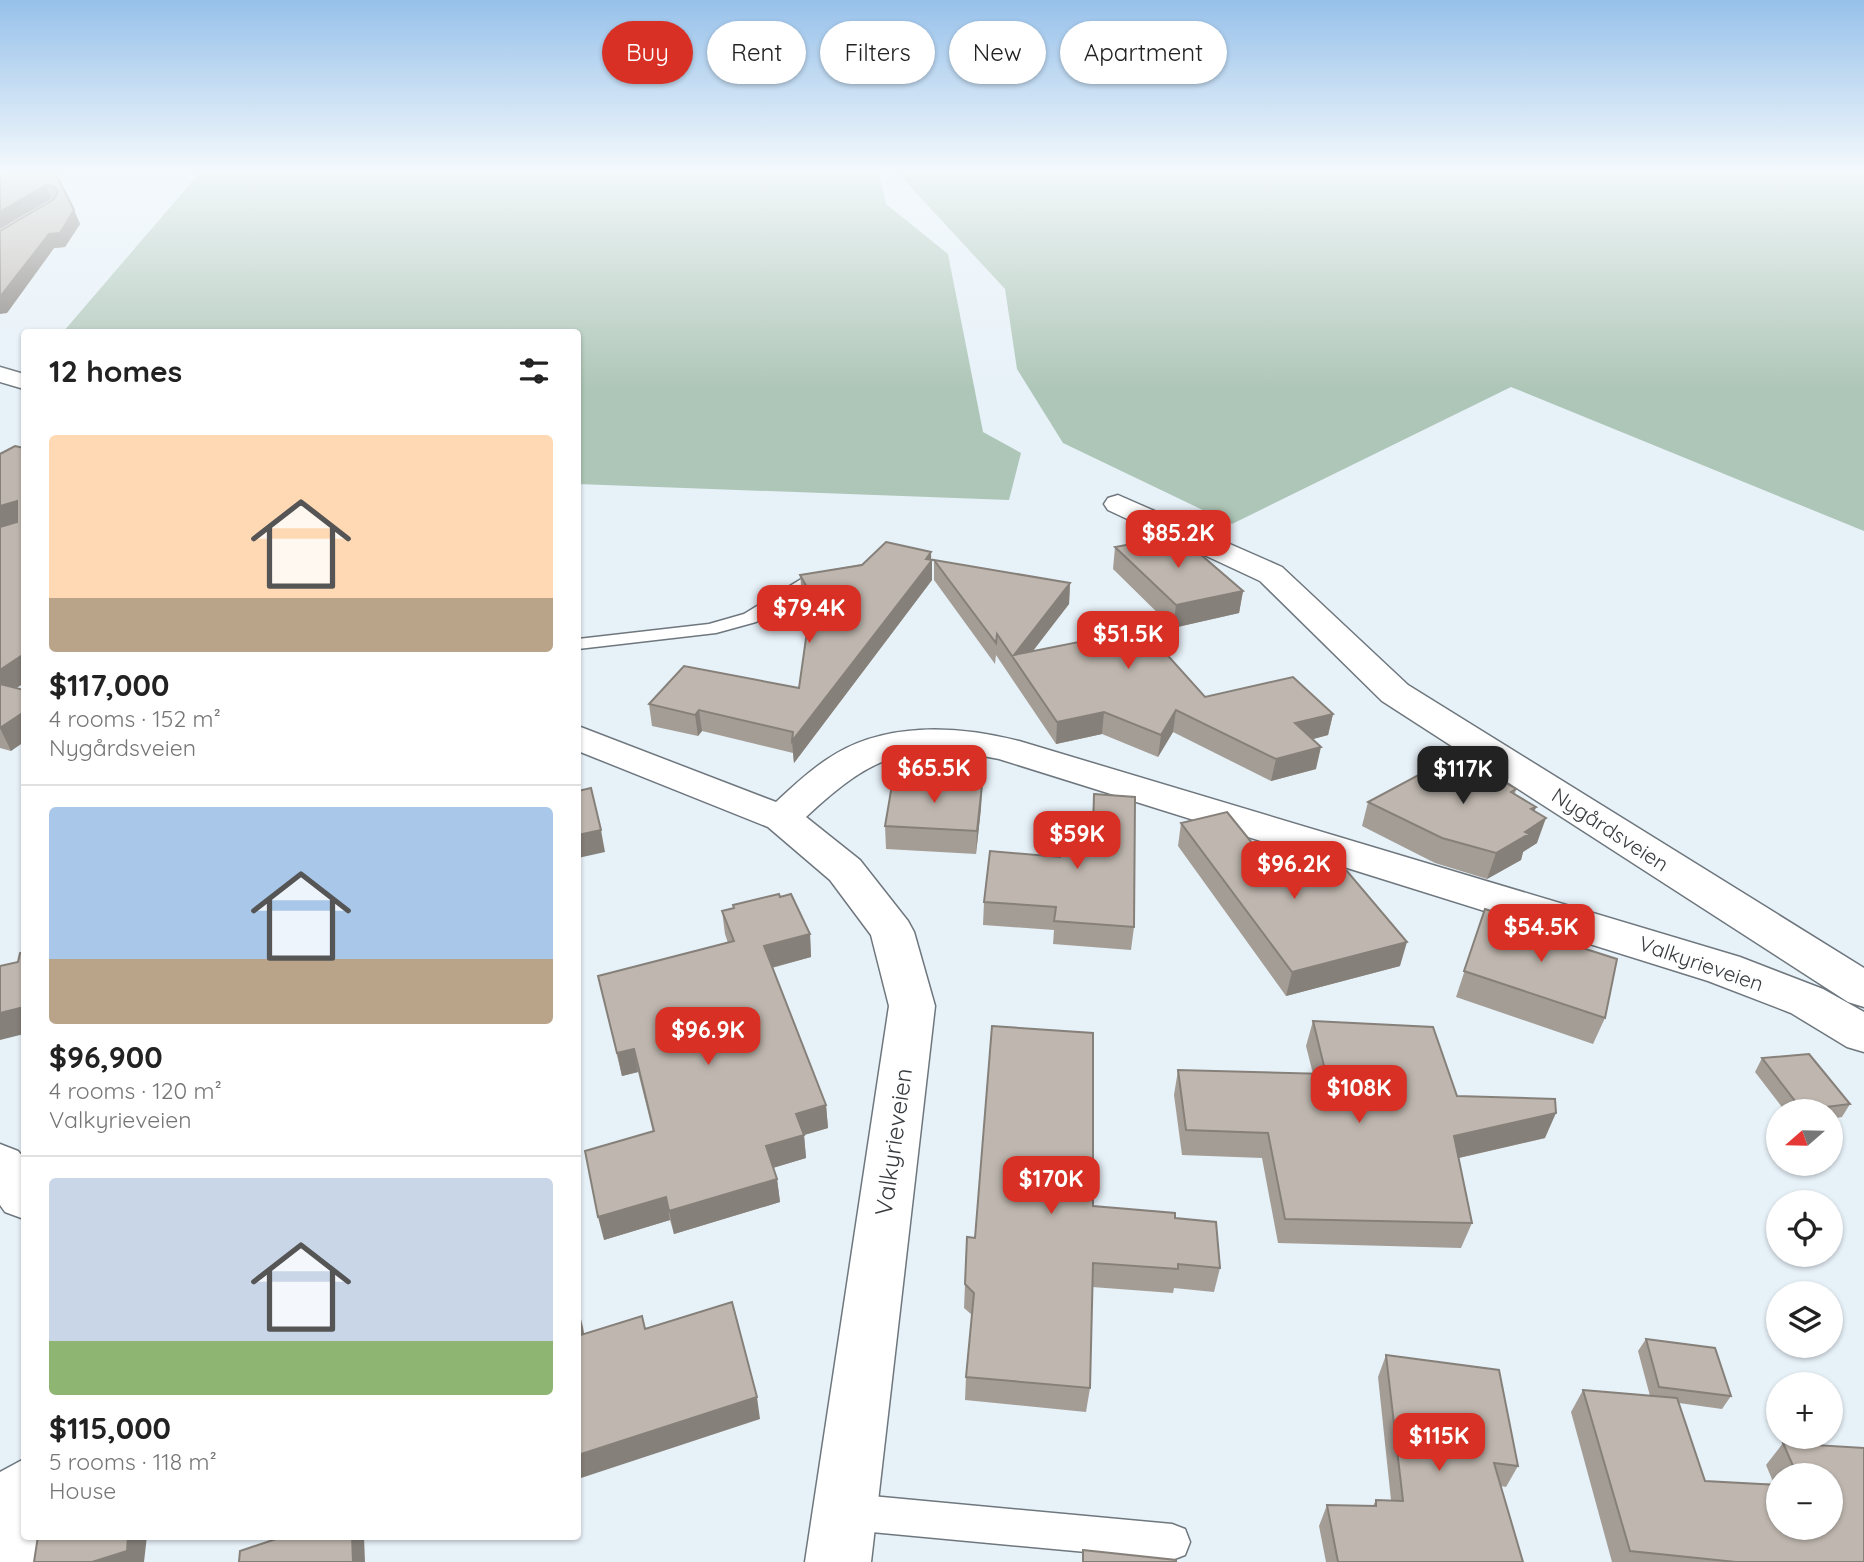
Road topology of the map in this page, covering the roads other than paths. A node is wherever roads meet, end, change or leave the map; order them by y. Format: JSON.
{"nodes":[{"id":1,"x":0,"y":374,"type":"edge"},
{"id":2,"x":21,"y":381,"type":"edge"},
{"id":3,"x":1118,"y":504,"type":"dead end"},
{"id":4,"x":803,"y":583,"type":"edge"},
{"id":5,"x":581,"y":645,"type":"edge"},
{"id":6,"x":581,"y":738,"type":"edge"},
{"id":7,"x":782,"y":818,"type":"junction"},
{"id":8,"x":1864,"y":990,"type":"edge"},
{"id":9,"x":1864,"y":1034,"type":"edge"},
{"id":10,"x":0,"y":1166,"type":"edge"},
{"id":11,"x":21,"y":1192,"type":"edge"},
{"id":12,"x":21,"y":1506,"type":"edge"},
{"id":13,"x":845,"y":1512,"type":"junction"},
{"id":14,"x":1172,"y":1542,"type":"dead end"},
{"id":15,"x":4,"y":1562,"type":"edge"},
{"id":16,"x":838,"y":1562,"type":"edge"}],
"edges":[{"from":1,"to":2,"type":"street"},
{"from":3,"to":8,"type":"street","name":"Nygårdsveien"},
{"from":4,"to":5,"type":"lane"},
{"from":6,"to":7,"type":"street","name":"Valkyrieveien"},
{"from":7,"to":9,"type":"street","name":"Valkyrieveien"},
{"from":7,"to":13,"type":"street","name":"Valkyrieveien"},
{"from":10,"to":11,"type":"street"},
{"from":12,"to":15,"type":"street"},
{"from":13,"to":14,"type":"lane"},
{"from":13,"to":16,"type":"street","name":"Valkyrieveien"}]}
